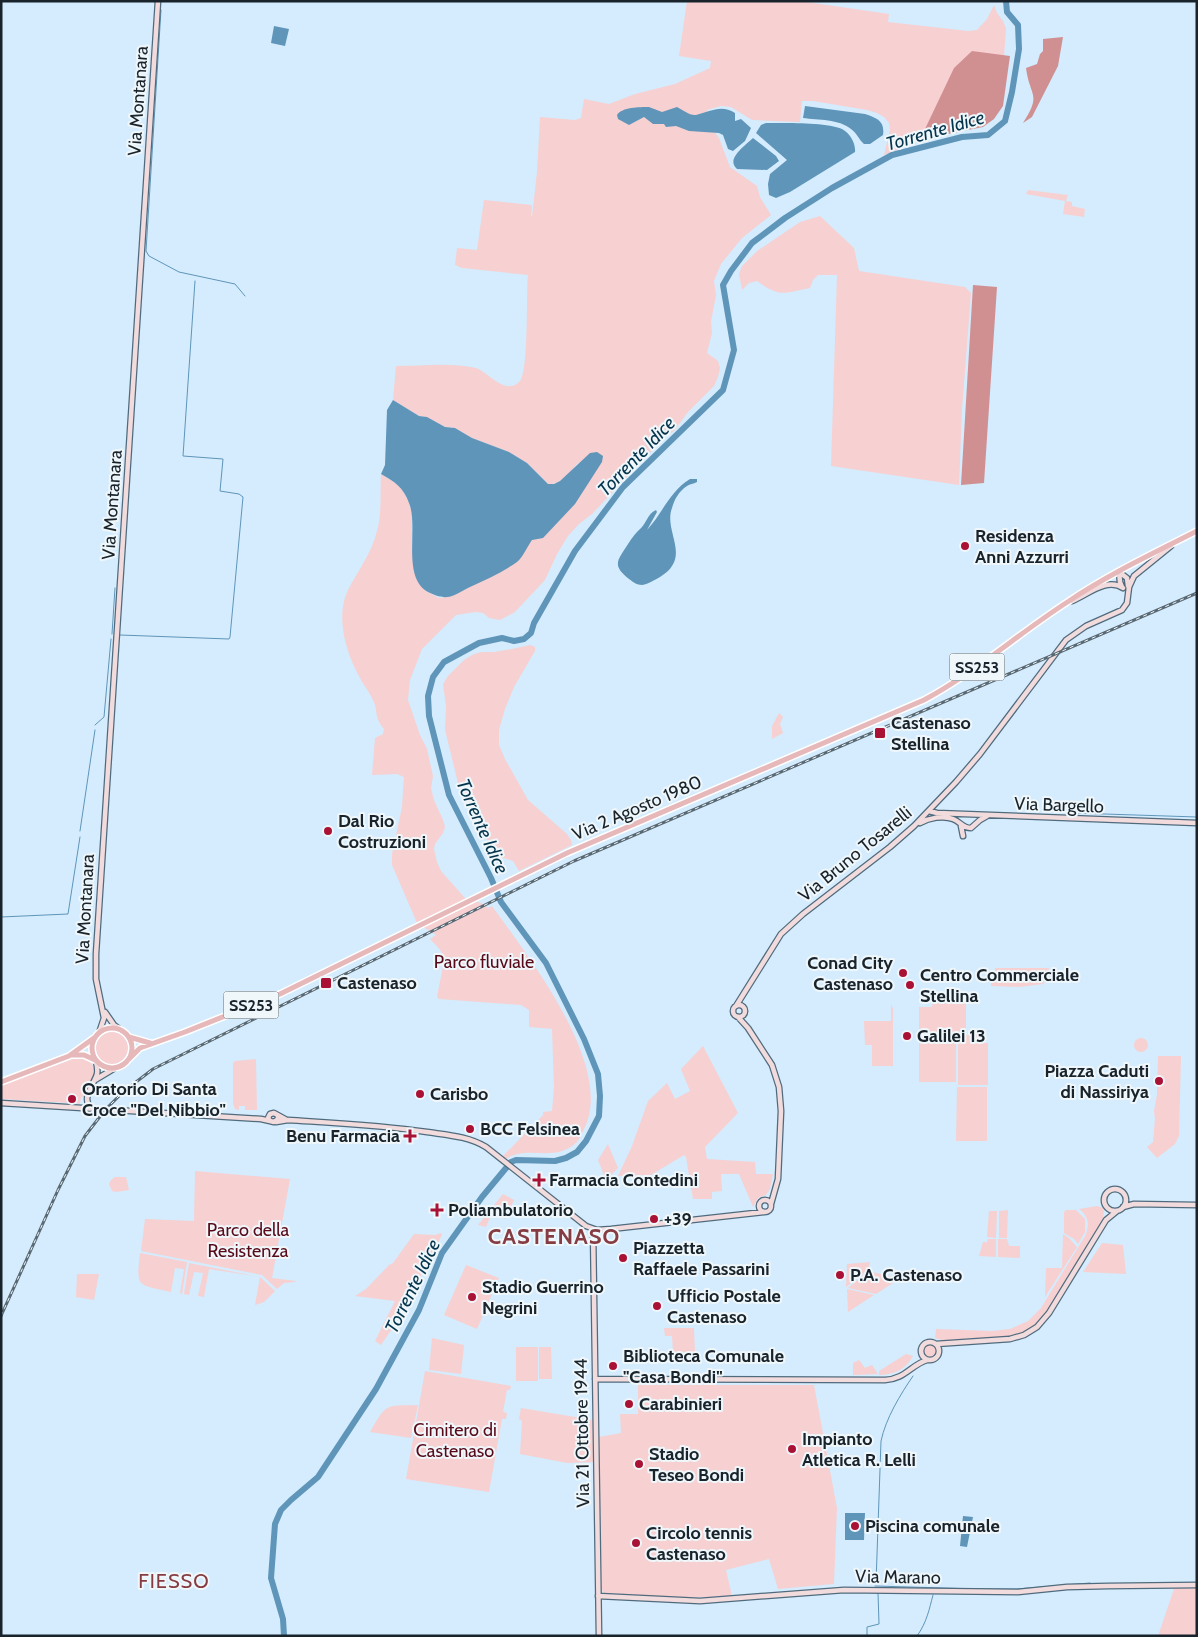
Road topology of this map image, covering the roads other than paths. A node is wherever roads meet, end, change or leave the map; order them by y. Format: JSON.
{"nodes":[{"id":1,"x":158,"y":1,"type":"edge"},
{"id":2,"x":1197,"y":531,"type":"edge"},
{"id":3,"x":1178,"y":541,"type":"junction"},
{"id":4,"x":1119,"y":572,"type":"junction"},
{"id":5,"x":1129,"y":587,"type":"junction"},
{"id":6,"x":1123,"y":588,"type":"junction"},
{"id":7,"x":1127,"y":595,"type":"junction"},
{"id":8,"x":1059,"y":607,"type":"junction"},
{"id":9,"x":929,"y":811,"type":"junction"},
{"id":10,"x":989,"y":816,"type":"junction"},
{"id":11,"x":934,"y":818,"type":"junction"},
{"id":12,"x":1197,"y":823,"type":"edge"},
{"id":13,"x":914,"y":826,"type":"junction"},
{"id":14,"x":961,"y":826,"type":"junction"},
{"id":15,"x":962,"y":836,"type":"dead end"},
{"id":16,"x":747,"y":990,"type":"junction"},
{"id":17,"x":736,"y":1006,"type":"junction"},
{"id":18,"x":103,"y":1010,"type":"junction"},
{"id":19,"x":745,"y":1011,"type":"junction"},
{"id":20,"x":738,"y":1017,"type":"junction"},
{"id":21,"x":748,"y":1028,"type":"junction"},
{"id":22,"x":122,"y":1031,"type":"junction"},
{"id":23,"x":97,"y":1035,"type":"junction"},
{"id":24,"x":128,"y":1037,"type":"junction"},
{"id":25,"x":150,"y":1043,"type":"junction"},
{"id":26,"x":69,"y":1056,"type":"junction"},
{"id":27,"x":129,"y":1059,"type":"junction"},
{"id":28,"x":96,"y":1061,"type":"junction"},
{"id":29,"x":115,"y":1068,"type":"junction"},
{"id":30,"x":94,"y":1081,"type":"junction"},
{"id":31,"x":1,"y":1082,"type":"edge"},
{"id":32,"x":1,"y":1103,"type":"edge"},
{"id":33,"x":95,"y":1109,"type":"junction"},
{"id":34,"x":270,"y":1114,"type":"junction"},
{"id":35,"x":278,"y":1116,"type":"junction"},
{"id":36,"x":254,"y":1119,"type":"junction"},
{"id":37,"x":288,"y":1120,"type":"junction"},
{"id":38,"x":273,"y":1121,"type":"junction"},
{"id":39,"x":776,"y":1187,"type":"junction"},
{"id":40,"x":1126,"y":1198,"type":"junction"},
{"id":41,"x":764,"y":1200,"type":"junction"},
{"id":42,"x":759,"y":1204,"type":"junction"},
{"id":43,"x":771,"y":1204,"type":"junction"},
{"id":44,"x":1134,"y":1204,"type":"junction"},
{"id":45,"x":1197,"y":1205,"type":"edge"},
{"id":46,"x":1123,"y":1207,"type":"junction"},
{"id":47,"x":1108,"y":1208,"type":"junction"},
{"id":48,"x":1117,"y":1210,"type":"junction"},
{"id":49,"x":764,"y":1212,"type":"junction"},
{"id":50,"x":742,"y":1216,"type":"junction"},
{"id":51,"x":1106,"y":1220,"type":"junction"},
{"id":52,"x":593,"y":1229,"type":"junction"},
{"id":53,"x":936,"y":1344,"type":"junction"},
{"id":54,"x":950,"y":1344,"type":"junction"},
{"id":55,"x":939,"y":1352,"type":"junction"},
{"id":56,"x":921,"y":1354,"type":"junction"},
{"id":57,"x":927,"y":1360,"type":"junction"},
{"id":58,"x":917,"y":1364,"type":"junction"},
{"id":59,"x":595,"y":1379,"type":"junction"},
{"id":60,"x":1197,"y":1586,"type":"edge"},
{"id":61,"x":598,"y":1596,"type":"junction"},
{"id":62,"x":599,"y":1636,"type":"edge"}],
"edges":[{"from":1,"to":18,"type":"street","name":"Via Montanara"},
{"from":2,"to":3,"type":"main road","name":"Via Bruno Tosarelli","number":"SS253"},
{"from":3,"to":4,"type":"main road","name":"Via Bruno Tosarelli","number":"SS253"},
{"from":3,"to":5,"type":"street","name":"Via Bruno Tosarelli"},
{"from":4,"to":5,"type":"street"},
{"from":4,"to":6,"type":"street"},
{"from":4,"to":8,"type":"main road","name":"Via 2 Agosto 1980","number":"SS253"},
{"from":5,"to":7,"type":"street","name":"Via Bruno Tosarelli"},
{"from":6,"to":7,"type":"street"},
{"from":6,"to":8,"type":"street"},
{"from":7,"to":9,"type":"street","name":"Via Bruno Tosarelli"},
{"from":8,"to":25,"type":"main road","name":"Via 2 Agosto 1980","number":"SS253"},
{"from":9,"to":10,"type":"street","name":"Via Bargello"},
{"from":9,"to":11,"type":"street"},
{"from":9,"to":13,"type":"street","name":"Via Bruno Tosarelli"},
{"from":10,"to":12,"type":"street","name":"Via Bargello"},
{"from":10,"to":14,"type":"street"},
{"from":11,"to":13,"type":"street"},
{"from":11,"to":14,"type":"street"},
{"from":13,"to":16,"type":"street","name":"Via Bruno Tosarelli"},
{"from":14,"to":15,"type":"street"},
{"from":16,"to":17,"type":"street","name":"Via Bruno Tosarelli"},
{"from":16,"to":19,"type":"street","name":"Via Bruno Tosarelli"},
{"from":17,"to":19,"type":"street"},
{"from":17,"to":20,"type":"street"},
{"from":18,"to":22,"type":"street","name":"Via Montanara"},
{"from":18,"to":23,"type":"street","name":"Via Montanara"},
{"from":19,"to":20,"type":"street"},
{"from":19,"to":21,"type":"street","name":"Via Bruno Tosarelli"},
{"from":20,"to":21,"type":"street","name":"Via Bruno Tosarelli"},
{"from":21,"to":39,"type":"street","name":"Via Bruno Tosarelli"},
{"from":22,"to":23,"type":"main road"},
{"from":22,"to":24,"type":"main road"},
{"from":23,"to":26,"type":"main road"},
{"from":23,"to":28,"type":"main road"},
{"from":24,"to":25,"type":"main road"},
{"from":24,"to":27,"type":"main road"},
{"from":25,"to":27,"type":"main road","name":"Via 2 Agosto 1980","number":"SS253"},
{"from":26,"to":28,"type":"main road"},
{"from":26,"to":31,"type":"main road"},
{"from":27,"to":29,"type":"main road","number":"SS253"},
{"from":28,"to":29,"type":"main road"},
{"from":28,"to":30,"type":"street"},
{"from":29,"to":30,"type":"street"},
{"from":30,"to":33,"type":"street"},
{"from":32,"to":33,"type":"street"},
{"from":33,"to":36,"type":"street"},
{"from":34,"to":35,"type":"street"},
{"from":34,"to":36,"type":"street"},
{"from":34,"to":38,"type":"street"},
{"from":35,"to":37,"type":"street"},
{"from":35,"to":38,"type":"street"},
{"from":36,"to":38,"type":"street"},
{"from":37,"to":38,"type":"street"},
{"from":37,"to":52,"type":"street"},
{"from":39,"to":41,"type":"street"},
{"from":39,"to":43,"type":"street","name":"Via Bruno Tosarelli"},
{"from":40,"to":44,"type":"street"},
{"from":40,"to":46,"type":"street"},
{"from":40,"to":47,"type":"street"},
{"from":41,"to":42,"type":"street"},
{"from":41,"to":43,"type":"street"},
{"from":42,"to":49,"type":"street"},
{"from":42,"to":50,"type":"street"},
{"from":43,"to":49,"type":"street"},
{"from":44,"to":45,"type":"street"},
{"from":44,"to":46,"type":"street"},
{"from":46,"to":48,"type":"street"},
{"from":47,"to":48,"type":"street"},
{"from":47,"to":51,"type":"street"},
{"from":48,"to":51,"type":"street"},
{"from":49,"to":50,"type":"street"},
{"from":50,"to":52,"type":"street"},
{"from":51,"to":54,"type":"street"},
{"from":52,"to":59,"type":"street","name":"Via 21 Ottobre 1944"},
{"from":53,"to":54,"type":"street"},
{"from":53,"to":55,"type":"street"},
{"from":53,"to":56,"type":"street"},
{"from":54,"to":55,"type":"street"},
{"from":55,"to":57,"type":"street"},
{"from":56,"to":57,"type":"street"},
{"from":56,"to":58,"type":"street"},
{"from":57,"to":58,"type":"street"},
{"from":58,"to":59,"type":"street"},
{"from":59,"to":61,"type":"street","name":"Via 21 Ottobre 1944"},
{"from":60,"to":61,"type":"street","name":"Via Marano"},
{"from":61,"to":62,"type":"street","name":"Via 21 Ottobre 1944"}]}
